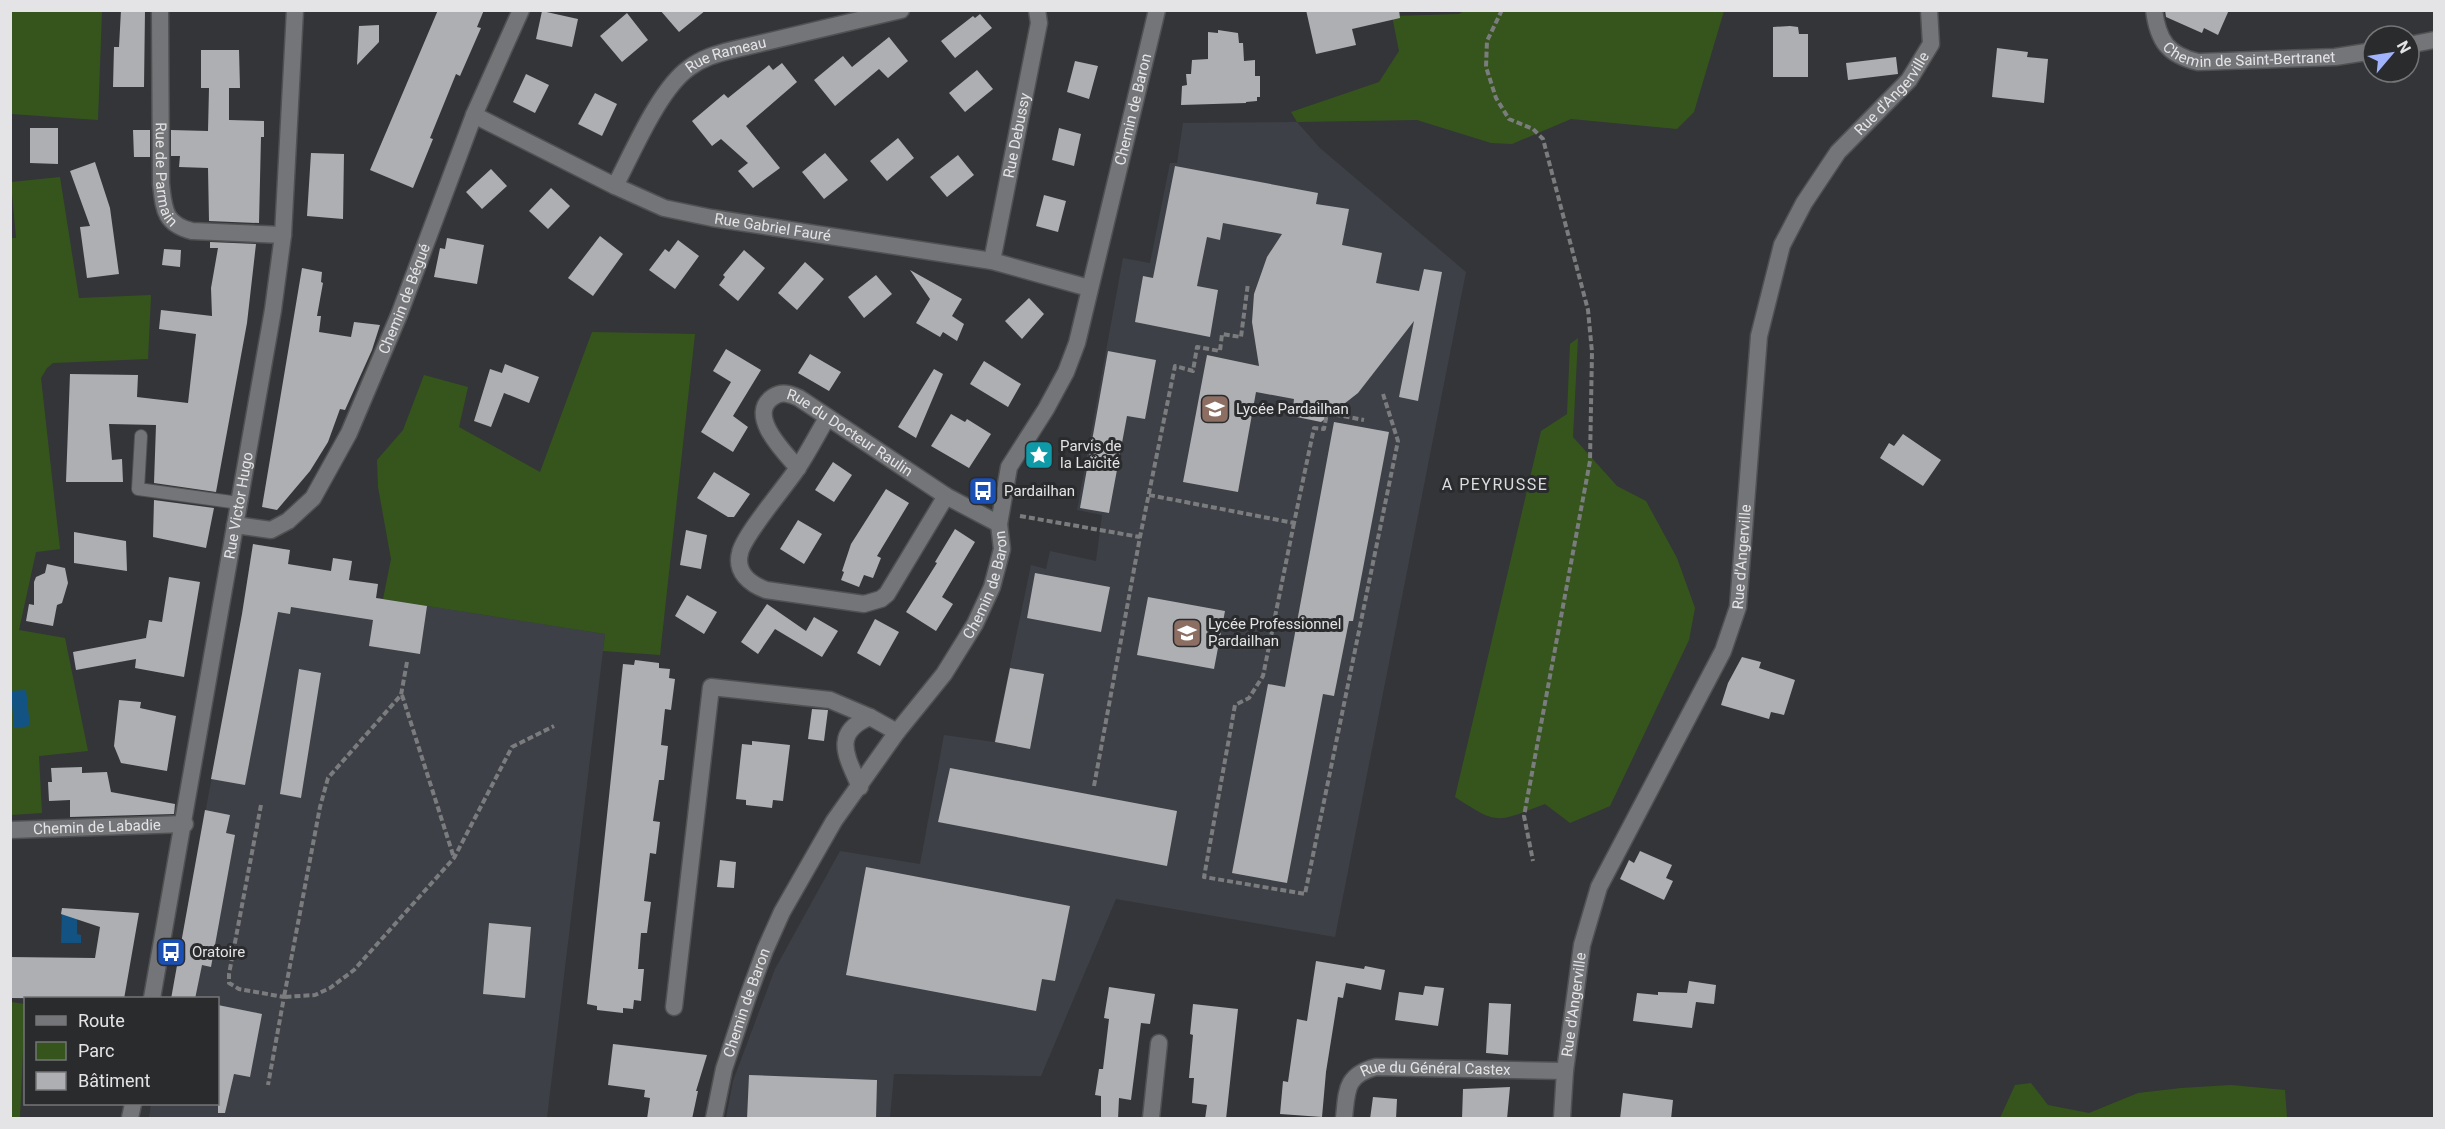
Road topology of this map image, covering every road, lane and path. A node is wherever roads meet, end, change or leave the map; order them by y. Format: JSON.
{"nodes":[{"id":1,"x":160,"y":10,"type":"edge"},
{"id":2,"x":295,"y":10,"type":"edge"},
{"id":3,"x":521,"y":10,"type":"edge"},
{"id":4,"x":901,"y":10,"type":"edge"},
{"id":5,"x":1037,"y":10,"type":"edge"},
{"id":6,"x":1157,"y":10,"type":"edge"},
{"id":7,"x":1502,"y":10,"type":"edge"},
{"id":8,"x":1929,"y":10,"type":"edge"},
{"id":9,"x":2154,"y":10,"type":"edge"},
{"id":10,"x":2361,"y":53,"type":"edge"},
{"id":11,"x":474,"y":115,"type":"junction"},
{"id":12,"x":615,"y":186,"type":"junction"},
{"id":13,"x":283,"y":235,"type":"junction"},
{"id":14,"x":992,"y":261,"type":"junction"},
{"id":15,"x":1248,"y":283,"type":"dead end"},
{"id":16,"x":1089,"y":288,"type":"junction"},
{"id":17,"x":1383,"y":394,"type":"dead end"},
{"id":18,"x":827,"y":418,"type":"junction"},
{"id":19,"x":1364,"y":420,"type":"dead end"},
{"id":20,"x":141,"y":436,"type":"dead end"},
{"id":21,"x":798,"y":468,"type":"junction"},
{"id":22,"x":1149,"y":495,"type":"junction"},
{"id":23,"x":946,"y":496,"type":"junction"},
{"id":24,"x":239,"y":502,"type":"junction"},
{"id":25,"x":1018,"y":516,"type":"dead end"},
{"id":26,"x":1294,"y":523,"type":"junction"},
{"id":27,"x":999,"y":524,"type":"junction"},
{"id":28,"x":235,"y":525,"type":"junction"},
{"id":29,"x":1140,"y":537,"type":"junction"},
{"id":30,"x":407,"y":662,"type":"dead end"},
{"id":31,"x":402,"y":695,"type":"junction"},
{"id":32,"x":870,"y":717,"type":"junction"},
{"id":33,"x":554,"y":726,"type":"dead end"},
{"id":34,"x":897,"y":732,"type":"junction"},
{"id":35,"x":1094,"y":786,"type":"dead end"},
{"id":36,"x":860,"y":787,"type":"junction"},
{"id":37,"x":261,"y":805,"type":"dead end"},
{"id":38,"x":185,"y":824,"type":"junction"},
{"id":39,"x":10,"y":830,"type":"edge"},
{"id":40,"x":454,"y":858,"type":"junction"},
{"id":41,"x":1533,"y":861,"type":"dead end"},
{"id":42,"x":152,"y":997,"type":"edge"},
{"id":43,"x":284,"y":997,"type":"junction"},
{"id":44,"x":674,"y":1007,"type":"dead end"},
{"id":45,"x":1159,"y":1043,"type":"dead end"},
{"id":46,"x":1565,"y":1071,"type":"junction"},
{"id":47,"x":268,"y":1084,"type":"dead end"},
{"id":48,"x":714,"y":1119,"type":"edge"},
{"id":49,"x":1151,"y":1119,"type":"edge"},
{"id":50,"x":1344,"y":1119,"type":"edge"},
{"id":51,"x":1562,"y":1119,"type":"edge"}],
"edges":[{"from":1,"to":13,"type":"street","name":"Rue de Parmain"},
{"from":2,"to":13,"type":"street","name":"Rue Victor Hugo"},
{"from":3,"to":11,"type":"street","name":"Chemin de Bégué"},
{"from":4,"to":12,"type":"street","name":"Rue Rameau"},
{"from":5,"to":14,"type":"street","name":"Rue Debussy"},
{"from":6,"to":16,"type":"street","name":"Chemin de Baron"},
{"from":7,"to":41,"type":"path"},
{"from":8,"to":46,"type":"street","name":"Rue d'Angerville"},
{"from":9,"to":10,"type":"street","name":"Chemin de Saint-Bertranet"},
{"from":11,"to":12,"type":"street","name":"Rue Gabriel Fauré"},
{"from":11,"to":28,"type":"street","name":"Chemin de Bégué"},
{"from":12,"to":14,"type":"street","name":"Rue Gabriel Fauré"},
{"from":13,"to":24,"type":"street","name":"Rue Victor Hugo"},
{"from":14,"to":16,"type":"street","name":"Rue Gabriel Fauré"},
{"from":15,"to":22,"type":"path"},
{"from":16,"to":27,"type":"street","name":"Chemin de Baron"},
{"from":17,"to":26,"type":"path"},
{"from":18,"to":21,"type":"street"},
{"from":18,"to":21,"type":"street","name":"Rue du Docteur Raulin"},
{"from":18,"to":23,"type":"street","name":"Rue du Docteur Raulin"},
{"from":19,"to":26,"type":"path"},
{"from":20,"to":24,"type":"lane"},
{"from":21,"to":23,"type":"street"},
{"from":22,"to":26,"type":"path"},
{"from":22,"to":29,"type":"path"},
{"from":23,"to":27,"type":"street","name":"Rue du Docteur Raulin"},
{"from":24,"to":28,"type":"street","name":"Rue Victor Hugo"},
{"from":25,"to":29,"type":"path"},
{"from":27,"to":34,"type":"street","name":"Chemin de Baron"},
{"from":28,"to":38,"type":"street","name":"Rue Victor Hugo"},
{"from":29,"to":35,"type":"path"},
{"from":30,"to":31,"type":"path"},
{"from":31,"to":40,"type":"path"},
{"from":31,"to":43,"type":"path"},
{"from":32,"to":34,"type":"street"},
{"from":32,"to":36,"type":"street"},
{"from":32,"to":44,"type":"street"},
{"from":33,"to":40,"type":"path"},
{"from":34,"to":36,"type":"street","name":"Chemin de Baron"},
{"from":36,"to":48,"type":"street","name":"Chemin de Baron"},
{"from":37,"to":43,"type":"path"},
{"from":38,"to":39,"type":"street","name":"Chemin de Labadie"},
{"from":38,"to":42,"type":"street","name":"Rue Victor Hugo"},
{"from":40,"to":43,"type":"path"},
{"from":43,"to":47,"type":"path"},
{"from":45,"to":49,"type":"street"},
{"from":46,"to":50,"type":"street","name":"Rue du Général Castex"},
{"from":46,"to":51,"type":"street","name":"Rue d'Angerville"}]}
